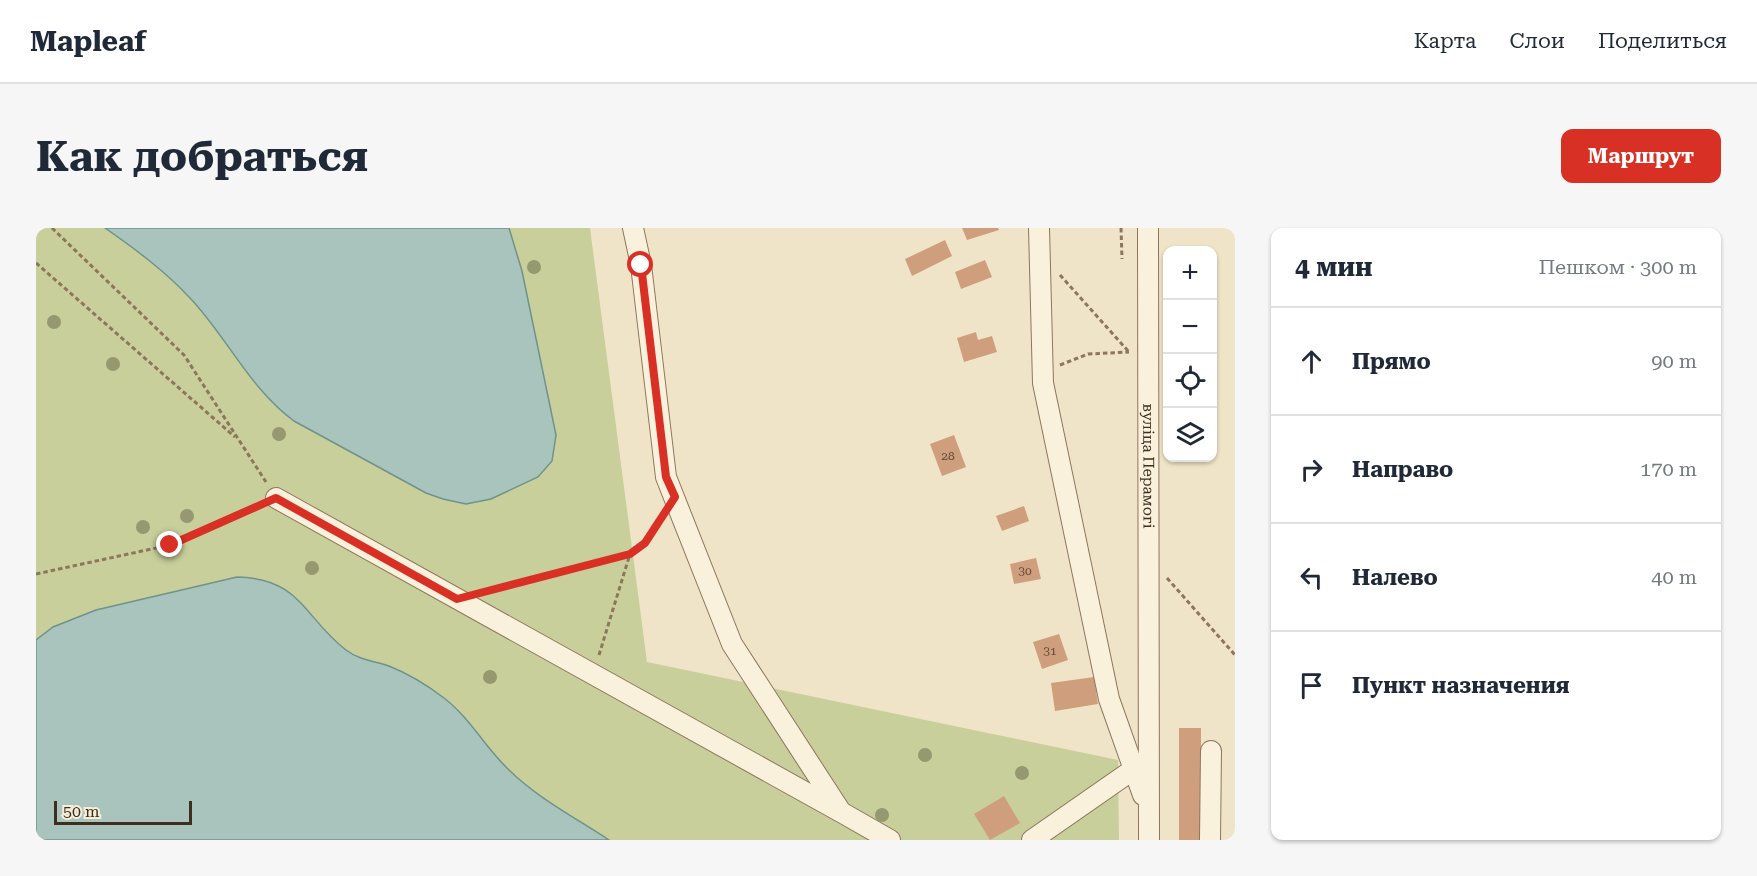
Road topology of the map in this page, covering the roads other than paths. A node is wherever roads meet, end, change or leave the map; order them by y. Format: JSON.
{"nodes":[{"id":1,"x":633,"y":228,"type":"edge"},
{"id":2,"x":1039,"y":228,"type":"edge"},
{"id":3,"x":1148,"y":228,"type":"edge"},
{"id":4,"x":276,"y":498,"type":"road end"},
{"id":5,"x":1211,"y":751,"type":"dead end"},
{"id":6,"x":1141,"y":764,"type":"junction"},
{"id":7,"x":841,"y":812,"type":"junction"},
{"id":8,"x":890,"y":840,"type":"edge"},
{"id":9,"x":1032,"y":840,"type":"edge"},
{"id":10,"x":1149,"y":840,"type":"edge"},
{"id":11,"x":1210,"y":840,"type":"edge"}],
"edges":[{"from":1,"to":7,"type":"street"},
{"from":2,"to":6,"type":"street"},
{"from":3,"to":6,"type":"street","name":"вуліца Перамогі"},
{"from":4,"to":7,"type":"street"},
{"from":5,"to":11,"type":"street"},
{"from":6,"to":9,"type":"street"},
{"from":6,"to":10,"type":"street","name":"вуліца Перамогі"},
{"from":7,"to":8,"type":"street"}]}
